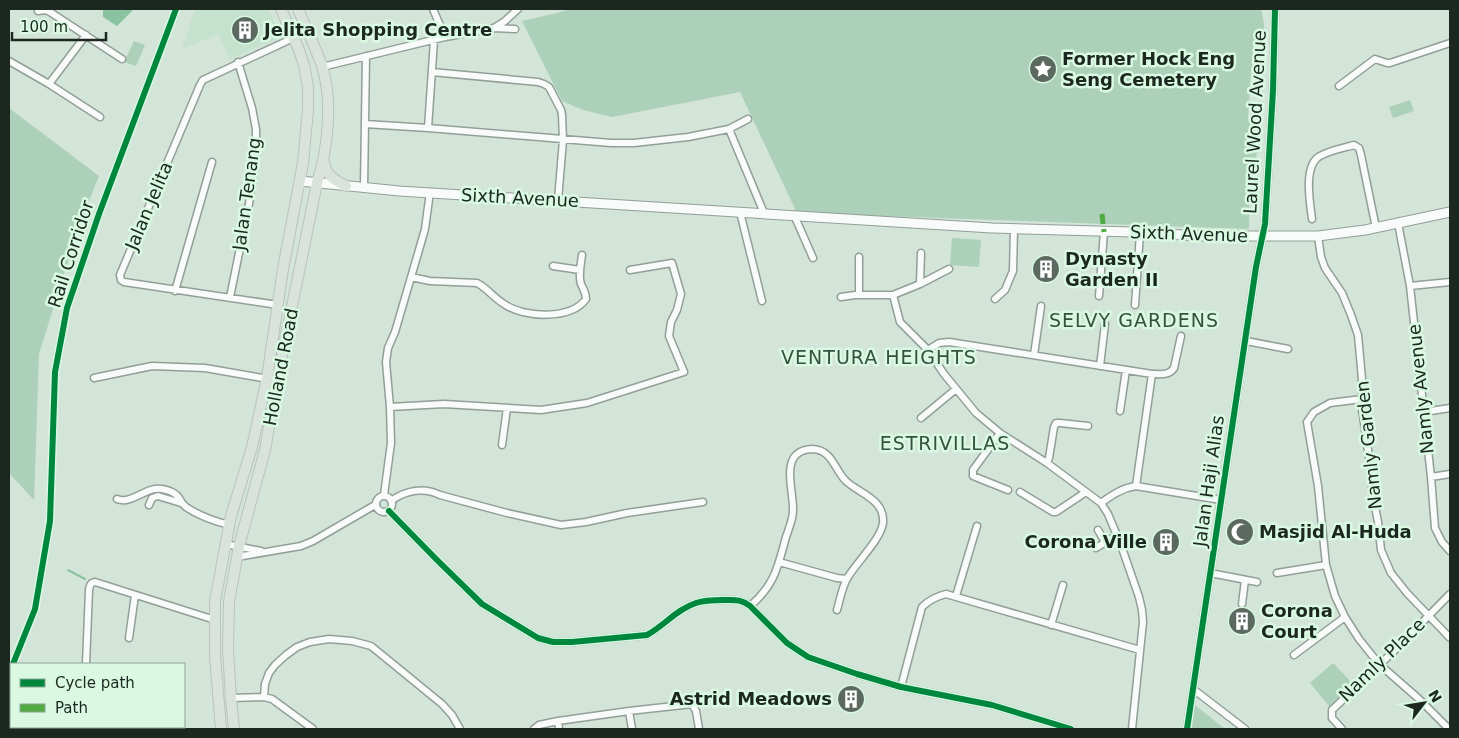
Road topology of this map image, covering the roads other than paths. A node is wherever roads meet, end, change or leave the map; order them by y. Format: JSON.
{"nodes":[{"id":1,"x":281,"y":9,"type":"edge"},
{"id":2,"x":298,"y":9,"type":"edge"},
{"id":3,"x":433,"y":9,"type":"edge"},
{"id":4,"x":518,"y":9,"type":"edge"},
{"id":5,"x":1275,"y":9,"type":"edge"},
{"id":6,"x":38,"y":11,"type":"dead end"},
{"id":7,"x":494,"y":28,"type":"junction"},
{"id":8,"x":515,"y":29,"type":"dead end"},
{"id":9,"x":86,"y":35,"type":"junction"},
{"id":10,"x":293,"y":36,"type":"junction"},
{"id":11,"x":445,"y":38,"type":"junction"},
{"id":12,"x":434,"y":40,"type":"junction"},
{"id":13,"x":1450,"y":43,"type":"edge"},
{"id":14,"x":366,"y":56,"type":"junction"},
{"id":15,"x":122,"y":59,"type":"dead end"},
{"id":16,"x":9,"y":61,"type":"edge"},
{"id":17,"x":238,"y":62,"type":"junction"},
{"id":18,"x":322,"y":67,"type":"junction"},
{"id":19,"x":432,"y":72,"type":"junction"},
{"id":20,"x":48,"y":84,"type":"junction"},
{"id":21,"x":1339,"y":86,"type":"dead end"},
{"id":22,"x":100,"y":117,"type":"dead end"},
{"id":23,"x":748,"y":119,"type":"dead end"},
{"id":24,"x":365,"y":124,"type":"junction"},
{"id":25,"x":428,"y":128,"type":"junction"},
{"id":26,"x":729,"y":129,"type":"junction"},
{"id":27,"x":563,"y":140,"type":"junction"},
{"id":28,"x":324,"y":161,"type":"junction"},
{"id":29,"x":212,"y":162,"type":"dead end"},
{"id":30,"x":300,"y":181,"type":"junction"},
{"id":31,"x":317,"y":183,"type":"junction"},
{"id":32,"x":346,"y":186,"type":"junction"},
{"id":33,"x":364,"y":187,"type":"junction"},
{"id":34,"x":430,"y":192,"type":"junction"},
{"id":35,"x":558,"y":200,"type":"junction"},
{"id":36,"x":740,"y":212,"type":"junction"},
{"id":37,"x":1450,"y":212,"type":"edge"},
{"id":38,"x":764,"y":213,"type":"junction"},
{"id":39,"x":794,"y":215,"type":"junction"},
{"id":40,"x":1312,"y":219,"type":"dead end"},
{"id":41,"x":1398,"y":224,"type":"junction"},
{"id":42,"x":1376,"y":228,"type":"junction"},
{"id":43,"x":1014,"y":229,"type":"junction"},
{"id":44,"x":1104,"y":232,"type":"junction"},
{"id":45,"x":1140,"y":233,"type":"junction"},
{"id":46,"x":1318,"y":236,"type":"junction"},
{"id":47,"x":1262,"y":237,"type":"junction"},
{"id":48,"x":921,"y":253,"type":"dead end"},
{"id":49,"x":582,"y":255,"type":"dead end"},
{"id":50,"x":860,"y":257,"type":"dead end"},
{"id":51,"x":813,"y":258,"type":"dead end"},
{"id":52,"x":553,"y":266,"type":"dead end"},
{"id":53,"x":949,"y":269,"type":"dead end"},
{"id":54,"x":580,"y":270,"type":"junction"},
{"id":55,"x":630,"y":270,"type":"dead end"},
{"id":56,"x":411,"y":277,"type":"junction"},
{"id":57,"x":1450,"y":282,"type":"edge"},
{"id":58,"x":920,"y":284,"type":"junction"},
{"id":59,"x":1410,"y":286,"type":"junction"},
{"id":60,"x":175,"y":291,"type":"junction"},
{"id":61,"x":859,"y":295,"type":"junction"},
{"id":62,"x":893,"y":296,"type":"junction"},
{"id":63,"x":1099,"y":296,"type":"dead end"},
{"id":64,"x":230,"y":297,"type":"junction"},
{"id":65,"x":841,"y":297,"type":"dead end"},
{"id":66,"x":995,"y":299,"type":"dead end"},
{"id":67,"x":762,"y":301,"type":"dead end"},
{"id":68,"x":278,"y":305,"type":"junction"},
{"id":69,"x":1135,"y":305,"type":"dead end"},
{"id":70,"x":1041,"y":306,"type":"dead end"},
{"id":71,"x":1105,"y":324,"type":"dead end"},
{"id":72,"x":1181,"y":336,"type":"dead end"},
{"id":73,"x":1246,"y":341,"type":"junction"},
{"id":74,"x":1288,"y":349,"type":"dead end"},
{"id":75,"x":928,"y":350,"type":"junction"},
{"id":76,"x":1034,"y":355,"type":"junction"},
{"id":77,"x":1100,"y":366,"type":"junction"},
{"id":78,"x":1126,"y":370,"type":"junction"},
{"id":79,"x":1152,"y":374,"type":"junction"},
{"id":80,"x":94,"y":378,"type":"dead end"},
{"id":81,"x":272,"y":379,"type":"junction"},
{"id":82,"x":956,"y":389,"type":"junction"},
{"id":83,"x":1362,"y":399,"type":"junction"},
{"id":84,"x":390,"y":407,"type":"junction"},
{"id":85,"x":506,"y":408,"type":"junction"},
{"id":86,"x":1450,"y":408,"type":"edge"},
{"id":87,"x":1120,"y":411,"type":"dead end"},
{"id":88,"x":1424,"y":412,"type":"junction"},
{"id":89,"x":921,"y":418,"type":"dead end"},
{"id":90,"x":1088,"y":426,"type":"dead end"},
{"id":91,"x":1000,"y":433,"type":"junction"},
{"id":92,"x":502,"y":445,"type":"dead end"},
{"id":93,"x":1047,"y":463,"type":"junction"},
{"id":94,"x":1450,"y":474,"type":"edge"},
{"id":95,"x":1431,"y":477,"type":"junction"},
{"id":96,"x":1136,"y":486,"type":"junction"},
{"id":97,"x":1008,"y":490,"type":"dead end"},
{"id":98,"x":1020,"y":492,"type":"dead end"},
{"id":99,"x":1086,"y":492,"type":"junction"},
{"id":100,"x":384,"y":495,"type":"junction"},
{"id":101,"x":117,"y":499,"type":"dead end"},
{"id":102,"x":1221,"y":500,"type":"junction"},
{"id":103,"x":392,"y":501,"type":"junction"},
{"id":104,"x":703,"y":502,"type":"dead end"},
{"id":105,"x":181,"y":503,"type":"junction"},
{"id":106,"x":1101,"y":503,"type":"junction"},
{"id":107,"x":148,"y":504,"type":"dead end"},
{"id":108,"x":375,"y":505,"type":"junction"},
{"id":109,"x":389,"y":511,"type":"junction"},
{"id":110,"x":229,"y":525,"type":"junction"},
{"id":111,"x":977,"y":526,"type":"dead end"},
{"id":112,"x":1098,"y":530,"type":"dead end"},
{"id":113,"x":1117,"y":535,"type":"junction"},
{"id":114,"x":1105,"y":542,"type":"junction"},
{"id":115,"x":225,"y":544,"type":"junction"},
{"id":116,"x":239,"y":546,"type":"junction"},
{"id":117,"x":1096,"y":548,"type":"dead end"},
{"id":118,"x":265,"y":552,"type":"junction"},
{"id":119,"x":1450,"y":552,"type":"edge"},
{"id":120,"x":237,"y":557,"type":"junction"},
{"id":121,"x":779,"y":562,"type":"junction"},
{"id":122,"x":1326,"y":565,"type":"junction"},
{"id":123,"x":1277,"y":573,"type":"dead end"},
{"id":124,"x":1210,"y":574,"type":"junction"},
{"id":125,"x":847,"y":579,"type":"junction"},
{"id":126,"x":1245,"y":580,"type":"junction"},
{"id":127,"x":1257,"y":582,"type":"dead end"},
{"id":128,"x":1063,"y":585,"type":"dead end"},
{"id":129,"x":1450,"y":594,"type":"edge"},
{"id":130,"x":135,"y":595,"type":"junction"},
{"id":131,"x":956,"y":596,"type":"junction"},
{"id":132,"x":1242,"y":604,"type":"dead end"},
{"id":133,"x":750,"y":606,"type":"junction"},
{"id":134,"x":837,"y":610,"type":"dead end"},
{"id":135,"x":1429,"y":616,"type":"junction"},
{"id":136,"x":1345,"y":617,"type":"junction"},
{"id":137,"x":215,"y":620,"type":"junction"},
{"id":138,"x":1051,"y":625,"type":"junction"},
{"id":139,"x":129,"y":638,"type":"dead end"},
{"id":140,"x":1450,"y":638,"type":"edge"},
{"id":141,"x":1140,"y":650,"type":"junction"},
{"id":142,"x":1294,"y":655,"type":"dead end"},
{"id":143,"x":86,"y":663,"type":"edge"},
{"id":144,"x":1379,"y":664,"type":"junction"},
{"id":145,"x":901,"y":687,"type":"junction"},
{"id":146,"x":1193,"y":689,"type":"junction"},
{"id":147,"x":264,"y":697,"type":"junction"},
{"id":148,"x":230,"y":698,"type":"junction"},
{"id":149,"x":629,"y":710,"type":"junction"},
{"id":150,"x":558,"y":722,"type":"junction"},
{"id":151,"x":221,"y":729,"type":"edge"},
{"id":152,"x":234,"y":729,"type":"edge"},
{"id":153,"x":313,"y":729,"type":"edge"},
{"id":154,"x":460,"y":729,"type":"edge"},
{"id":155,"x":534,"y":729,"type":"edge"},
{"id":156,"x":560,"y":729,"type":"edge"},
{"id":157,"x":632,"y":729,"type":"edge"},
{"id":158,"x":699,"y":729,"type":"edge"},
{"id":159,"x":1071,"y":729,"type":"edge"},
{"id":160,"x":1132,"y":729,"type":"edge"},
{"id":161,"x":1187,"y":729,"type":"edge"},
{"id":162,"x":1245,"y":729,"type":"edge"},
{"id":163,"x":1342,"y":729,"type":"edge"},
{"id":164,"x":1449,"y":729,"type":"edge"}],
"edges":[{"from":1,"to":10,"type":"main road","name":"Holland Road"},
{"from":2,"to":10,"type":"main road"},
{"from":2,"to":18,"type":"main road","name":"Holland Road"},
{"from":3,"to":11,"type":"street"},
{"from":4,"to":7,"type":"street"},
{"from":5,"to":47,"type":"street","name":"Laurel Wood Avenue"},
{"from":6,"to":9,"type":"street"},
{"from":7,"to":8,"type":"street"},
{"from":7,"to":11,"type":"street"},
{"from":9,"to":15,"type":"street"},
{"from":9,"to":20,"type":"street"},
{"from":10,"to":17,"type":"street","name":"Jalan Jelita"},
{"from":10,"to":30,"type":"main road","name":"Holland Road"},
{"from":11,"to":12,"type":"street"},
{"from":12,"to":14,"type":"street"},
{"from":12,"to":19,"type":"street"},
{"from":13,"to":21,"type":"street"},
{"from":14,"to":18,"type":"street"},
{"from":14,"to":24,"type":"street"},
{"from":16,"to":20,"type":"street"},
{"from":17,"to":60,"type":"street","name":"Jalan Jelita"},
{"from":17,"to":64,"type":"street","name":"Jalan Tenang"},
{"from":18,"to":28,"type":"main road","name":"Holland Road"},
{"from":19,"to":25,"type":"street"},
{"from":19,"to":27,"type":"street"},
{"from":20,"to":22,"type":"street"},
{"from":23,"to":26,"type":"street"},
{"from":24,"to":25,"type":"street"},
{"from":24,"to":33,"type":"street"},
{"from":25,"to":27,"type":"street"},
{"from":26,"to":27,"type":"street"},
{"from":26,"to":38,"type":"street"},
{"from":27,"to":35,"type":"street"},
{"from":28,"to":31,"type":"main road","name":"Holland Road"},
{"from":28,"to":32,"type":"main road"},
{"from":29,"to":60,"type":"street"},
{"from":30,"to":31,"type":"main road","name":"Sixth Avenue"},
{"from":30,"to":68,"type":"main road","name":"Holland Road"},
{"from":31,"to":32,"type":"main road","name":"Sixth Avenue"},
{"from":31,"to":81,"type":"main road","name":"Holland Road"},
{"from":32,"to":33,"type":"main road","name":"Sixth Avenue"},
{"from":33,"to":34,"type":"main road","name":"Sixth Avenue"},
{"from":34,"to":35,"type":"main road","name":"Sixth Avenue"},
{"from":34,"to":56,"type":"street"},
{"from":35,"to":36,"type":"main road","name":"Sixth Avenue"},
{"from":36,"to":38,"type":"main road","name":"Sixth Avenue"},
{"from":36,"to":67,"type":"street"},
{"from":37,"to":41,"type":"main road","name":"Sixth Avenue"},
{"from":38,"to":39,"type":"main road","name":"Sixth Avenue"},
{"from":39,"to":43,"type":"main road","name":"Sixth Avenue"},
{"from":39,"to":51,"type":"street"},
{"from":40,"to":42,"type":"street"},
{"from":41,"to":42,"type":"main road","name":"Sixth Avenue"},
{"from":41,"to":59,"type":"street","name":"Namly Avenue"},
{"from":42,"to":46,"type":"main road","name":"Sixth Avenue"},
{"from":43,"to":44,"type":"main road","name":"Sixth Avenue"},
{"from":43,"to":66,"type":"street"},
{"from":44,"to":45,"type":"main road","name":"Sixth Avenue"},
{"from":44,"to":63,"type":"street"},
{"from":45,"to":47,"type":"main road","name":"Sixth Avenue"},
{"from":45,"to":69,"type":"street"},
{"from":46,"to":47,"type":"main road","name":"Sixth Avenue"},
{"from":46,"to":83,"type":"street","name":"Namly Garden"},
{"from":47,"to":73,"type":"street","name":"Jalan Haji Alias"},
{"from":48,"to":58,"type":"street"},
{"from":49,"to":54,"type":"street"},
{"from":50,"to":61,"type":"street"},
{"from":52,"to":54,"type":"street"},
{"from":53,"to":58,"type":"street"},
{"from":54,"to":56,"type":"street"},
{"from":55,"to":85,"type":"street"},
{"from":56,"to":84,"type":"street"},
{"from":57,"to":59,"type":"street"},
{"from":58,"to":62,"type":"street"},
{"from":59,"to":88,"type":"street","name":"Namly Avenue"},
{"from":60,"to":64,"type":"street","name":"Jalan Jelita"},
{"from":61,"to":62,"type":"street"},
{"from":61,"to":65,"type":"street"},
{"from":62,"to":75,"type":"street"},
{"from":64,"to":68,"type":"street","name":"Jalan Jelita"},
{"from":68,"to":81,"type":"main road","name":"Holland Road"},
{"from":70,"to":76,"type":"street"},
{"from":71,"to":77,"type":"street"},
{"from":72,"to":79,"type":"street"},
{"from":73,"to":74,"type":"street"},
{"from":73,"to":102,"type":"street","name":"Jalan Haji Alias"},
{"from":75,"to":76,"type":"street"},
{"from":75,"to":82,"type":"street"},
{"from":76,"to":77,"type":"street"},
{"from":77,"to":78,"type":"street"},
{"from":78,"to":79,"type":"street"},
{"from":78,"to":87,"type":"street"},
{"from":79,"to":96,"type":"street"},
{"from":80,"to":81,"type":"street"},
{"from":81,"to":110,"type":"main road","name":"Holland Road"},
{"from":81,"to":116,"type":"main road","name":"Holland Road"},
{"from":82,"to":89,"type":"street"},
{"from":82,"to":91,"type":"street"},
{"from":83,"to":122,"type":"street"},
{"from":83,"to":135,"type":"street","name":"Namly Garden"},
{"from":84,"to":85,"type":"street"},
{"from":84,"to":100,"type":"street"},
{"from":85,"to":92,"type":"street"},
{"from":86,"to":88,"type":"street"},
{"from":88,"to":95,"type":"street","name":"Namly Avenue"},
{"from":90,"to":93,"type":"street"},
{"from":91,"to":93,"type":"street"},
{"from":91,"to":97,"type":"street"},
{"from":93,"to":99,"type":"street"},
{"from":94,"to":95,"type":"street"},
{"from":95,"to":119,"type":"street","name":"Namly Avenue"},
{"from":96,"to":102,"type":"street"},
{"from":96,"to":106,"type":"street"},
{"from":98,"to":99,"type":"street"},
{"from":99,"to":106,"type":"street"},
{"from":100,"to":103,"type":"street"},
{"from":100,"to":108,"type":"street"},
{"from":101,"to":105,"type":"street"},
{"from":102,"to":124,"type":"street","name":"Jalan Haji Alias"},
{"from":103,"to":104,"type":"street"},
{"from":103,"to":109,"type":"street"},
{"from":105,"to":107,"type":"street"},
{"from":105,"to":110,"type":"street"},
{"from":106,"to":113,"type":"street"},
{"from":108,"to":109,"type":"street"},
{"from":108,"to":118,"type":"street"},
{"from":109,"to":133,"type":"street"},
{"from":110,"to":115,"type":"main road","name":"Holland Road"},
{"from":111,"to":131,"type":"street"},
{"from":112,"to":114,"type":"street"},
{"from":113,"to":114,"type":"street"},
{"from":113,"to":141,"type":"street"},
{"from":114,"to":117,"type":"street"},
{"from":115,"to":116,"type":"street"},
{"from":115,"to":137,"type":"main road","name":"Holland Road"},
{"from":116,"to":118,"type":"street"},
{"from":116,"to":120,"type":"main road","name":"Holland Road"},
{"from":118,"to":120,"type":"street"},
{"from":120,"to":148,"type":"main road","name":"Holland Road"},
{"from":121,"to":125,"type":"street"},
{"from":121,"to":125,"type":"street"},
{"from":121,"to":133,"type":"street"},
{"from":122,"to":123,"type":"street"},
{"from":122,"to":136,"type":"street"},
{"from":124,"to":126,"type":"street"},
{"from":124,"to":146,"type":"street","name":"Jalan Haji Alias"},
{"from":125,"to":134,"type":"street"},
{"from":126,"to":127,"type":"street"},
{"from":126,"to":132,"type":"street"},
{"from":128,"to":138,"type":"street"},
{"from":129,"to":135,"type":"street","name":"Namly Place"},
{"from":130,"to":137,"type":"street"},
{"from":130,"to":139,"type":"street"},
{"from":130,"to":143,"type":"street"},
{"from":131,"to":138,"type":"street"},
{"from":131,"to":145,"type":"street"},
{"from":133,"to":145,"type":"street"},
{"from":135,"to":140,"type":"street","name":"Namly Garden"},
{"from":135,"to":144,"type":"street","name":"Namly Place"},
{"from":136,"to":142,"type":"street"},
{"from":136,"to":144,"type":"street"},
{"from":137,"to":151,"type":"main road","name":"Holland Road"},
{"from":138,"to":141,"type":"street"},
{"from":141,"to":160,"type":"street"},
{"from":144,"to":163,"type":"street","name":"Namly Place"},
{"from":144,"to":164,"type":"street"},
{"from":145,"to":159,"type":"street"},
{"from":146,"to":161,"type":"street","name":"Jalan Haji Alias"},
{"from":146,"to":162,"type":"street"},
{"from":147,"to":148,"type":"street"},
{"from":147,"to":153,"type":"street"},
{"from":147,"to":154,"type":"street"},
{"from":148,"to":152,"type":"main road","name":"Holland Road"},
{"from":149,"to":150,"type":"street"},
{"from":149,"to":157,"type":"street"},
{"from":149,"to":158,"type":"street"},
{"from":150,"to":155,"type":"street"},
{"from":150,"to":156,"type":"street"}]}
